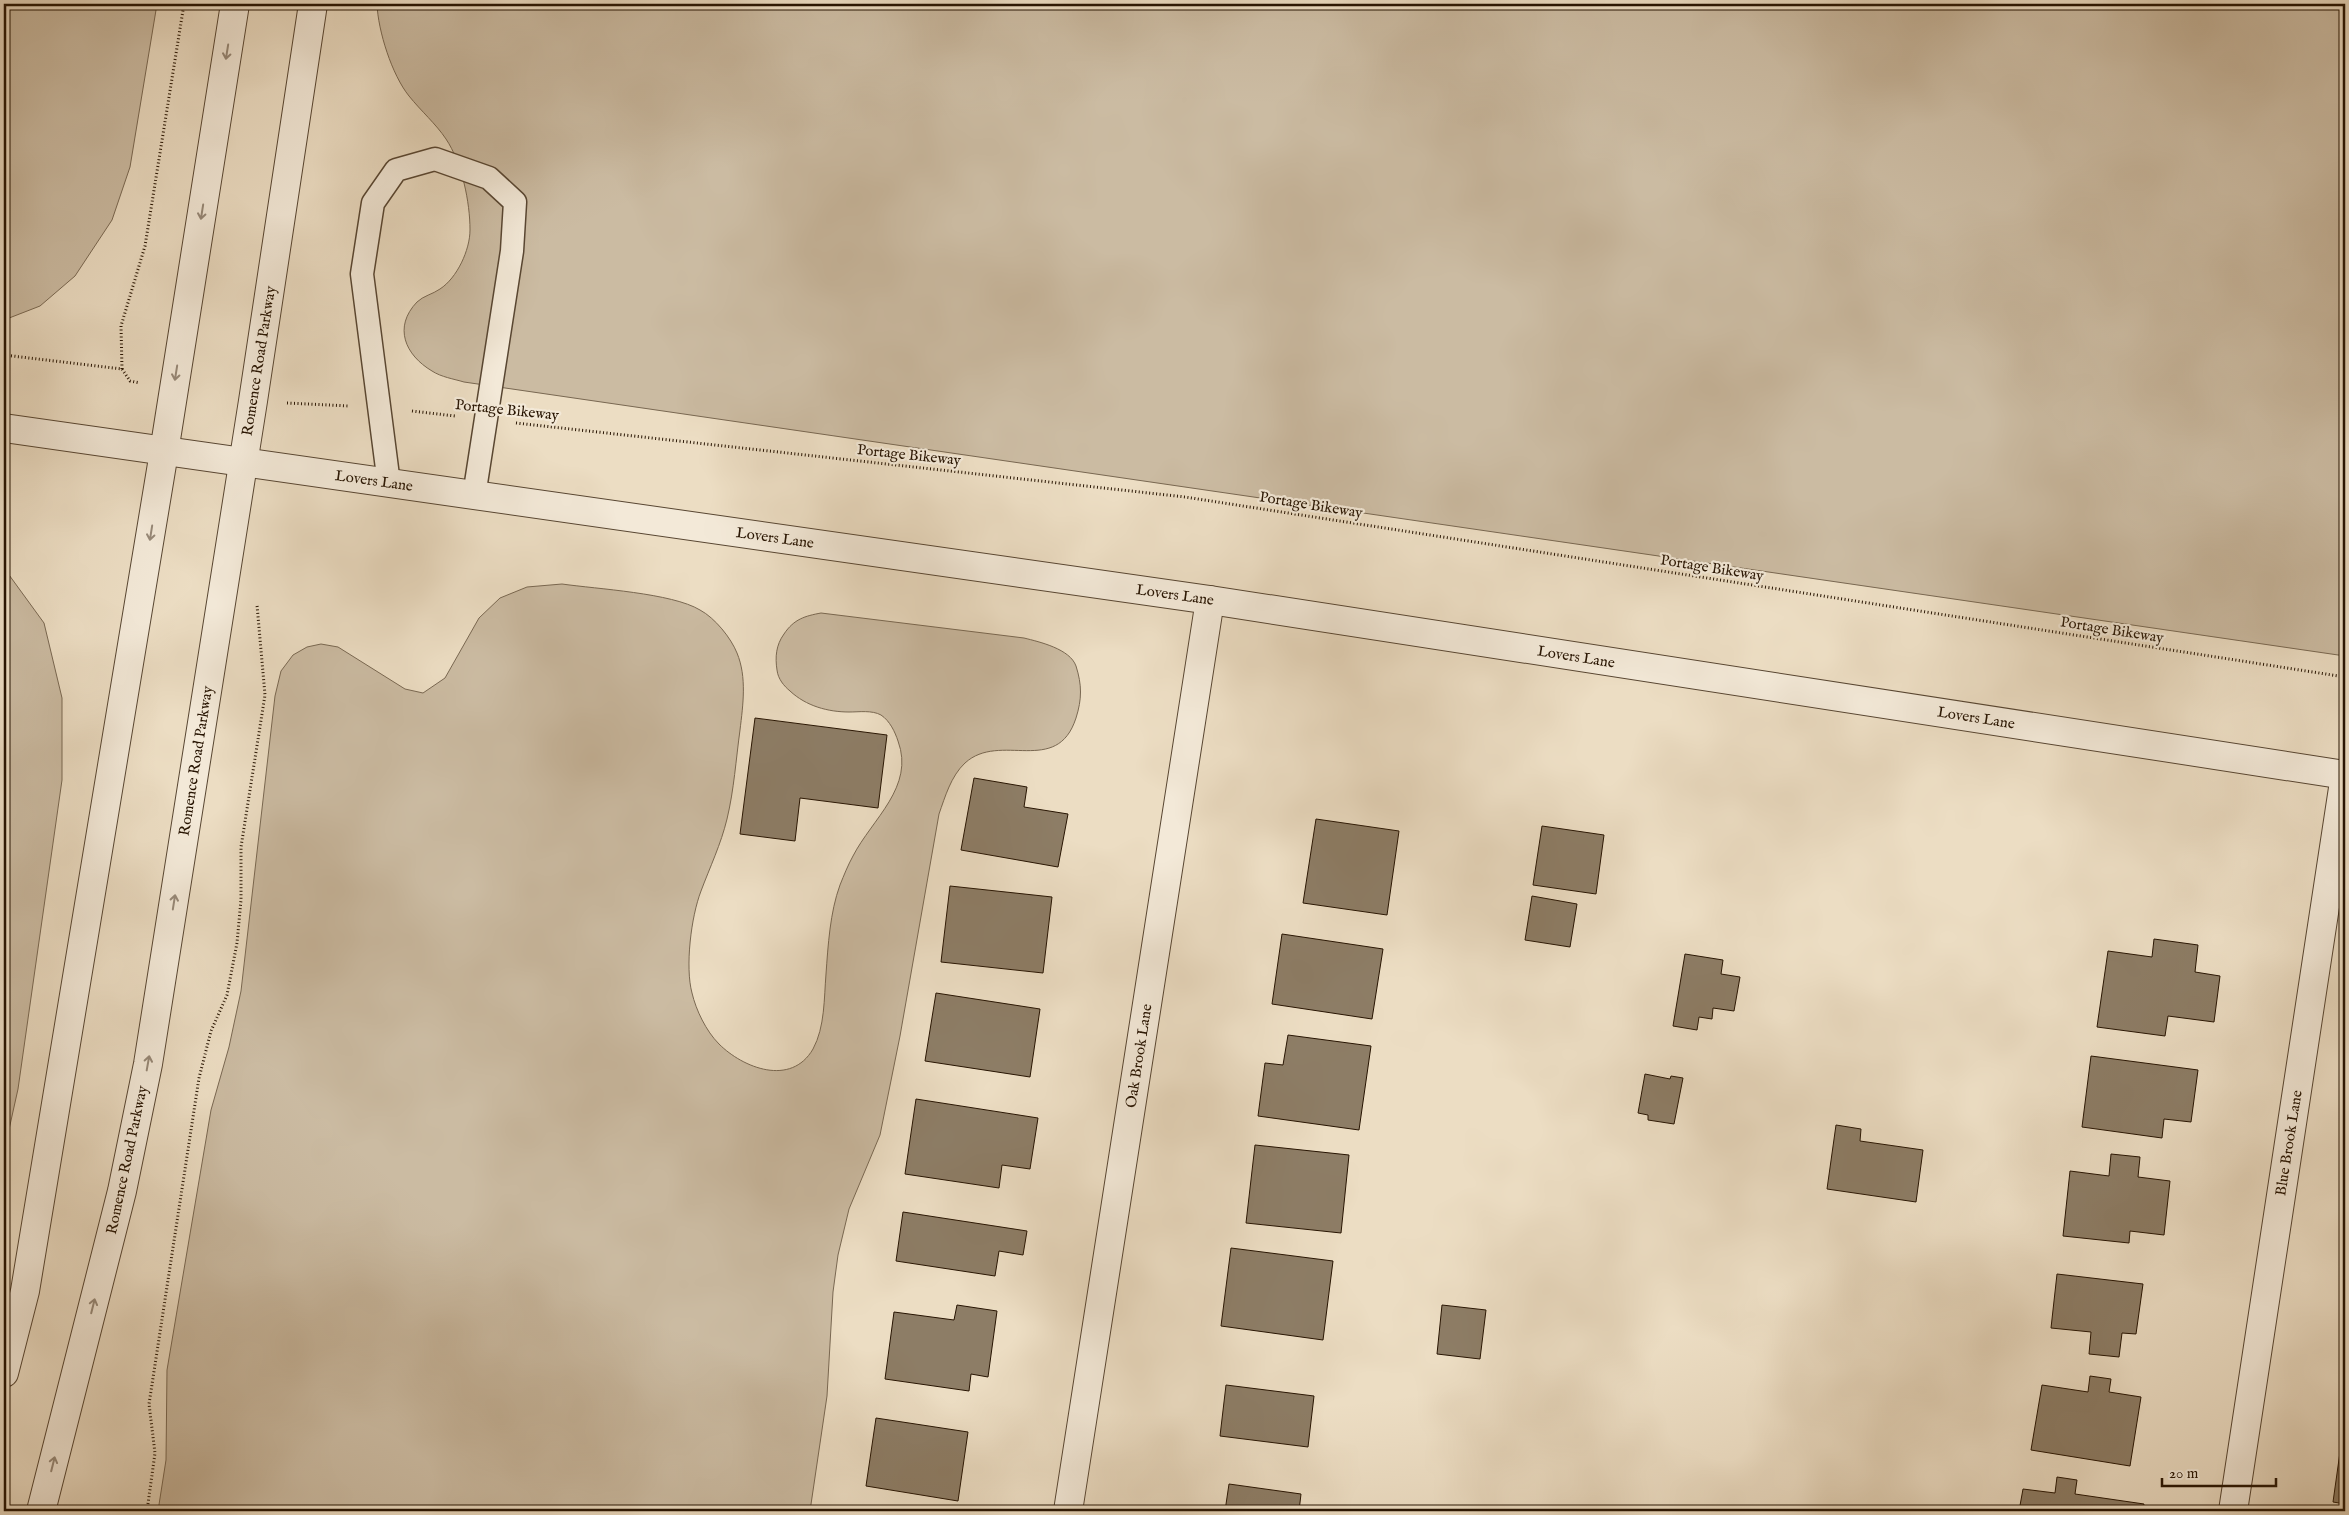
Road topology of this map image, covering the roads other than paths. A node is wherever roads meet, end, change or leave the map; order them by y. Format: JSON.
{"nodes":[{"id":1,"x":235,"y":4,"type":"edge"},
{"id":2,"x":313,"y":4,"type":"edge"},
{"id":3,"x":4,"y":428,"type":"edge"},
{"id":4,"x":164,"y":452,"type":"junction"},
{"id":5,"x":243,"y":463,"type":"junction"},
{"id":6,"x":389,"y":484,"type":"junction"},
{"id":7,"x":474,"y":496,"type":"junction"},
{"id":8,"x":1210,"y":600,"type":"junction"},
{"id":9,"x":2345,"y":775,"type":"edge"},
{"id":10,"x":4,"y":1373,"type":"edge"},
{"id":11,"x":41,"y":1511,"type":"edge"},
{"id":12,"x":1068,"y":1511,"type":"edge"},
{"id":13,"x":2234,"y":1511,"type":"edge"}],
"edges":[{"from":1,"to":4,"type":"street","one_way":true},
{"from":2,"to":5,"type":"street","name":"Romence Road Parkway"},
{"from":3,"to":4,"type":"street","name":"Lovers Lane"},
{"from":4,"to":5,"type":"street","name":"Lovers Lane"},
{"from":4,"to":10,"type":"street","one_way":true},
{"from":5,"to":6,"type":"street","name":"Lovers Lane"},
{"from":11,"to":5,"type":"street","name":"Romence Road Parkway","one_way":true},
{"from":6,"to":7,"type":"street","name":"Lovers Lane"},
{"from":6,"to":7,"type":"lane"},
{"from":7,"to":8,"type":"street","name":"Lovers Lane"},
{"from":8,"to":9,"type":"street","name":"Lovers Lane"},
{"from":8,"to":12,"type":"street","name":"Oak Brook Lane"},
{"from":9,"to":13,"type":"street","name":"Blue Brook Lane"}]}
